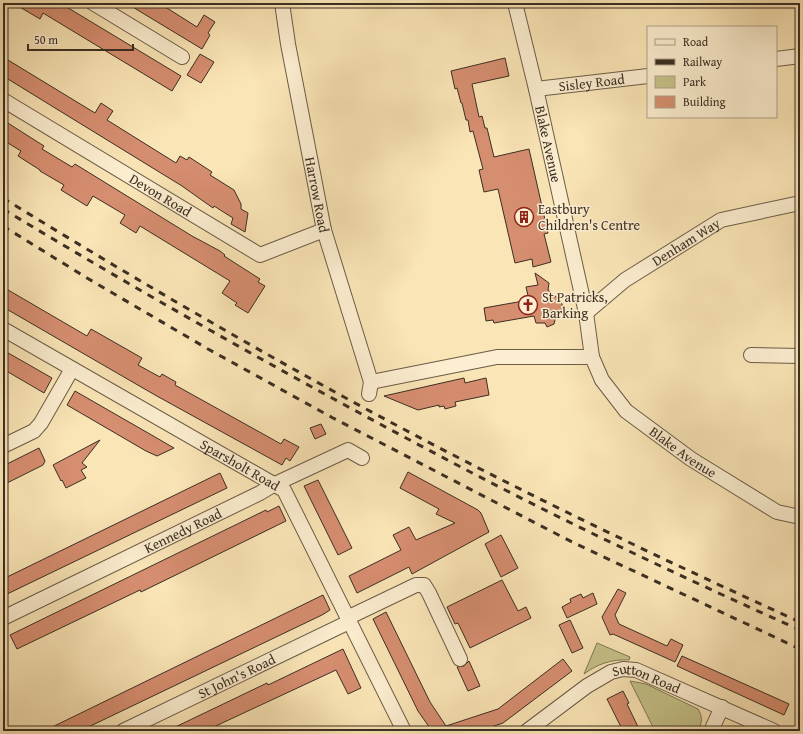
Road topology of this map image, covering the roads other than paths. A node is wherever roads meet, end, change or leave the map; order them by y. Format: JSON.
{"nodes":[{"id":1,"x":93,"y":3,"type":"edge"},
{"id":2,"x":282,"y":3,"type":"edge"},
{"id":3,"x":515,"y":3,"type":"edge"},
{"id":4,"x":800,"y":56,"type":"edge"},
{"id":5,"x":182,"y":57,"type":"dead end"},
{"id":6,"x":777,"y":59,"type":"edge"},
{"id":7,"x":647,"y":76,"type":"edge"},
{"id":8,"x":536,"y":89,"type":"junction"},
{"id":9,"x":3,"y":100,"type":"edge"},
{"id":10,"x":800,"y":203,"type":"edge"},
{"id":11,"x":324,"y":230,"type":"junction"},
{"id":12,"x":586,"y":313,"type":"junction"},
{"id":13,"x":3,"y":329,"type":"edge"},
{"id":14,"x":751,"y":355,"type":"dead end"},
{"id":15,"x":800,"y":356,"type":"edge"},
{"id":16,"x":592,"y":357,"type":"junction"},
{"id":17,"x":72,"y":370,"type":"junction"},
{"id":18,"x":3,"y":445,"type":"edge"},
{"id":19,"x":362,"y":458,"type":"dead end"},
{"id":20,"x":275,"y":484,"type":"junction"},
{"id":21,"x":800,"y":517,"type":"edge"},
{"id":22,"x":3,"y":618,"type":"edge"},
{"id":23,"x":348,"y":620,"type":"junction"},
{"id":24,"x":460,"y":659,"type":"dead end"},
{"id":25,"x":722,"y":707,"type":"junction"},
{"id":26,"x":124,"y":731,"type":"edge"},
{"id":27,"x":404,"y":731,"type":"edge"},
{"id":28,"x":527,"y":731,"type":"edge"},
{"id":29,"x":711,"y":731,"type":"edge"},
{"id":30,"x":774,"y":731,"type":"edge"}],
"edges":[{"from":1,"to":5,"type":"street"},
{"from":2,"to":11,"type":"street","name":"Harrow Road"},
{"from":3,"to":8,"type":"street","name":"Blake Avenue"},
{"from":4,"to":6,"type":"street"},
{"from":7,"to":8,"type":"street","name":"Sisley Road"},
{"from":8,"to":12,"type":"street","name":"Blake Avenue"},
{"from":9,"to":11,"type":"street","name":"Devon Road"},
{"from":10,"to":12,"type":"street","name":"Denham Way"},
{"from":11,"to":16,"type":"street","name":"Harrow Road"},
{"from":12,"to":16,"type":"street","name":"Blake Avenue"},
{"from":13,"to":17,"type":"street","name":"Sparsholt Road"},
{"from":14,"to":15,"type":"street"},
{"from":16,"to":21,"type":"street","name":"Blake Avenue"},
{"from":17,"to":18,"type":"street"},
{"from":17,"to":20,"type":"street","name":"Sparsholt Road"},
{"from":19,"to":20,"type":"street","name":"Kennedy Road"},
{"from":20,"to":22,"type":"street","name":"Kennedy Road"},
{"from":20,"to":23,"type":"street","name":"Sparsholt Road"},
{"from":23,"to":24,"type":"street","name":"St John's Road"},
{"from":23,"to":26,"type":"street","name":"St John's Road"},
{"from":23,"to":27,"type":"street","name":"Sparsholt Road"},
{"from":25,"to":28,"type":"street","name":"Sutton Road"},
{"from":25,"to":29,"type":"street"},
{"from":25,"to":30,"type":"street","name":"Sutton Road"}]}
